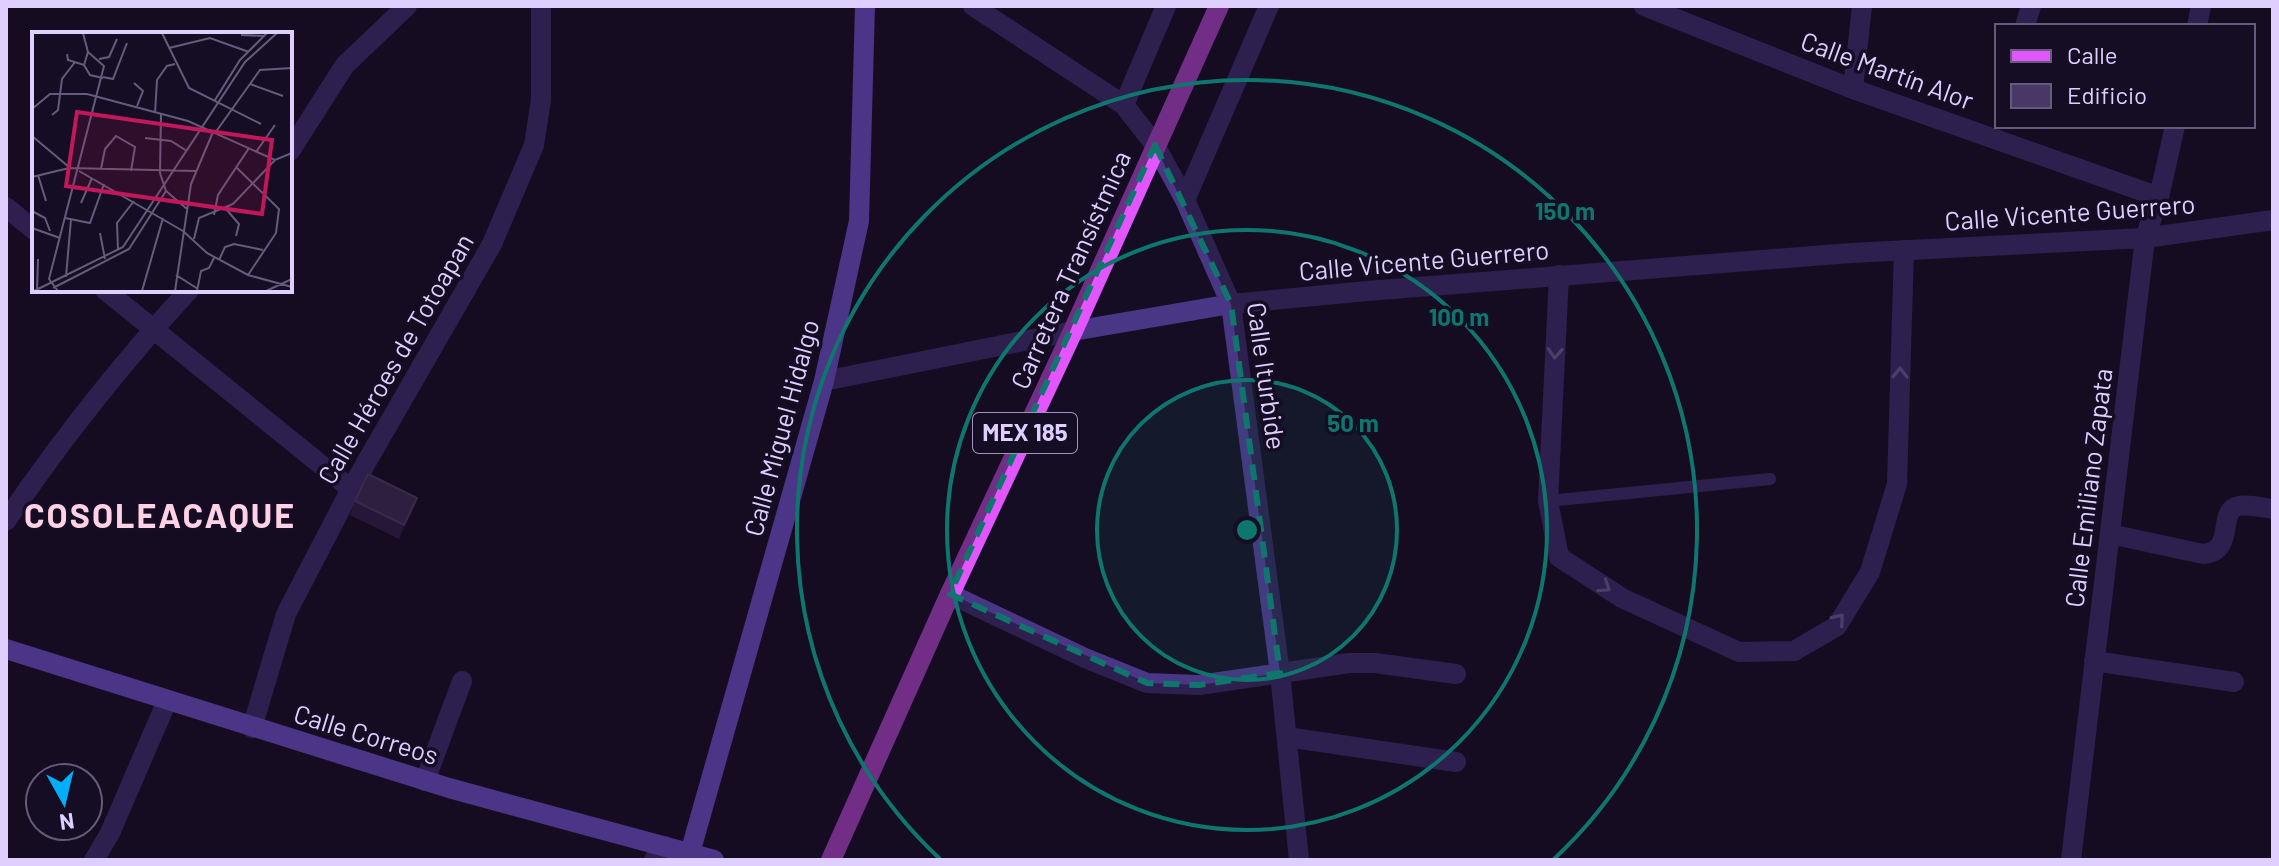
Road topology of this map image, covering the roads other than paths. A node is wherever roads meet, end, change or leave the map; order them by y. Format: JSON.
{"nodes":[{"id":1,"x":407,"y":6,"type":"edge"},
{"id":2,"x":541,"y":6,"type":"edge"},
{"id":3,"x":865,"y":6,"type":"edge"},
{"id":4,"x":973,"y":6,"type":"edge"},
{"id":5,"x":1166,"y":6,"type":"edge"},
{"id":6,"x":1219,"y":6,"type":"edge"},
{"id":7,"x":1269,"y":6,"type":"edge"},
{"id":8,"x":1644,"y":6,"type":"edge"},
{"id":9,"x":1862,"y":6,"type":"edge"},
{"id":10,"x":1677,"y":12,"type":"edge"},
{"id":11,"x":1853,"y":89,"type":"junction"},
{"id":12,"x":1124,"y":105,"type":"junction"},
{"id":13,"x":2175,"y":128,"type":"edge"},
{"id":14,"x":1998,"y":132,"type":"edge"},
{"id":15,"x":1155,"y":145,"type":"junction"},
{"id":16,"x":292,"y":148,"type":"edge"},
{"id":17,"x":2159,"y":197,"type":"junction"},
{"id":18,"x":1185,"y":200,"type":"junction"},
{"id":19,"x":6,"y":207,"type":"edge"},
{"id":20,"x":2273,"y":220,"type":"edge"},
{"id":21,"x":32,"y":228,"type":"edge"},
{"id":22,"x":2145,"y":238,"type":"junction"},
{"id":23,"x":1904,"y":250,"type":"junction"},
{"id":24,"x":1559,"y":275,"type":"junction"},
{"id":25,"x":107,"y":292,"type":"edge"},
{"id":26,"x":187,"y":292,"type":"edge"},
{"id":27,"x":1231,"y":304,"type":"junction"},
{"id":28,"x":152,"y":330,"type":"junction"},
{"id":29,"x":1073,"y":331,"type":"junction"},
{"id":30,"x":824,"y":381,"type":"junction"},
{"id":31,"x":1770,"y":479,"type":"dead end"},
{"id":32,"x":351,"y":489,"type":"junction"},
{"id":33,"x":1548,"y":501,"type":"junction"},
{"id":34,"x":2273,"y":509,"type":"edge"},
{"id":35,"x":6,"y":521,"type":"edge"},
{"id":36,"x":2110,"y":534,"type":"junction"},
{"id":37,"x":950,"y":594,"type":"junction"},
{"id":38,"x":6,"y":649,"type":"edge"},
{"id":39,"x":2094,"y":661,"type":"junction"},
{"id":40,"x":1280,"y":673,"type":"junction"},
{"id":41,"x":1456,"y":674,"type":"dead end"},
{"id":42,"x":462,"y":681,"type":"dead end"},
{"id":43,"x":2234,"y":682,"type":"dead end"},
{"id":44,"x":167,"y":701,"type":"junction"},
{"id":45,"x":252,"y":728,"type":"junction"},
{"id":46,"x":1287,"y":737,"type":"junction"},
{"id":47,"x":1456,"y":762,"type":"dead end"},
{"id":48,"x":425,"y":781,"type":"junction"},
{"id":49,"x":659,"y":853,"type":"edge"},
{"id":50,"x":690,"y":853,"type":"junction"},
{"id":51,"x":94,"y":860,"type":"edge"},
{"id":52,"x":714,"y":860,"type":"edge"},
{"id":53,"x":831,"y":860,"type":"edge"},
{"id":54,"x":1299,"y":860,"type":"edge"},
{"id":55,"x":2071,"y":860,"type":"edge"}],
"edges":[{"from":1,"to":16,"type":"street"},
{"from":2,"to":32,"type":"street","name":"Calle Héroes de Totoapan"},
{"from":3,"to":30,"type":"main road","name":"Calle Miguel Hidalgo"},
{"from":4,"to":12,"type":"street","name":"Calle Iturbide"},
{"from":5,"to":12,"type":"street"},
{"from":6,"to":15,"type":"main road","name":"Carretera Transístmica","number":"MEX 185"},
{"from":7,"to":18,"type":"street"},
{"from":8,"to":10,"type":"street","name":"Calle Martín Alor"},
{"from":9,"to":11,"type":"street"},
{"from":10,"to":11,"type":"street","name":"Calle Martín Alor"},
{"from":11,"to":14,"type":"street","name":"Calle Martín Alor"},
{"from":12,"to":15,"type":"street","name":"Calle Iturbide"},
{"from":13,"to":17,"type":"street","name":"Calle Emiliano Zapata"},
{"from":14,"to":17,"type":"street","name":"Calle Martín Alor"},
{"from":15,"to":18,"type":"street","name":"Calle Iturbide"},
{"from":15,"to":29,"type":"main road","name":"Carretera Transístmica","number":"MEX 185"},
{"from":17,"to":22,"type":"street","name":"Calle Emiliano Zapata"},
{"from":18,"to":27,"type":"street","name":"Calle Iturbide"},
{"from":19,"to":21,"type":"street"},
{"from":20,"to":22,"type":"street","name":"Calle Vicente Guerrero"},
{"from":22,"to":23,"type":"street","name":"Calle Vicente Guerrero"},
{"from":22,"to":36,"type":"street","name":"Calle Emiliano Zapata"},
{"from":23,"to":24,"type":"street","name":"Calle Vicente Guerrero"},
{"from":33,"to":23,"type":"street","one_way":true},
{"from":24,"to":27,"type":"street","name":"Calle Vicente Guerrero"},
{"from":24,"to":33,"type":"street","one_way":true},
{"from":25,"to":28,"type":"street"},
{"from":26,"to":28,"type":"street"},
{"from":27,"to":29,"type":"street","name":"Calle Vicente Guerrero"},
{"from":27,"to":40,"type":"street","name":"Calle Iturbide"},
{"from":28,"to":32,"type":"street"},
{"from":28,"to":35,"type":"street"},
{"from":29,"to":30,"type":"street","name":"Calle Vicente Guerrero"},
{"from":29,"to":37,"type":"main road","name":"Carretera Transístmica","number":"MEX 185"},
{"from":30,"to":50,"type":"main road","name":"Calle Miguel Hidalgo"},
{"from":31,"to":33,"type":"lane"},
{"from":32,"to":45,"type":"street","name":"Calle Héroes de Totoapan"},
{"from":34,"to":36,"type":"street"},
{"from":36,"to":39,"type":"street","name":"Calle Emiliano Zapata"},
{"from":37,"to":40,"type":"street"},
{"from":37,"to":53,"type":"main road","name":"Carretera Transístmica","number":"MEX 185"},
{"from":38,"to":44,"type":"main road","name":"Calle Correos"},
{"from":39,"to":43,"type":"street"},
{"from":39,"to":55,"type":"street","name":"Calle Emiliano Zapata"},
{"from":40,"to":41,"type":"street"},
{"from":40,"to":46,"type":"street","name":"Calle Iturbide"},
{"from":42,"to":48,"type":"street"},
{"from":44,"to":45,"type":"main road","name":"Calle Correos"},
{"from":44,"to":51,"type":"street"},
{"from":45,"to":48,"type":"main road","name":"Calle Correos"},
{"from":46,"to":47,"type":"street"},
{"from":46,"to":54,"type":"street","name":"Calle Iturbide"},
{"from":48,"to":49,"type":"main road","name":"Calle Correos"},
{"from":49,"to":50,"type":"main road","name":"Calle Correos"},
{"from":50,"to":52,"type":"main road","name":"Calle Correos"}]}
